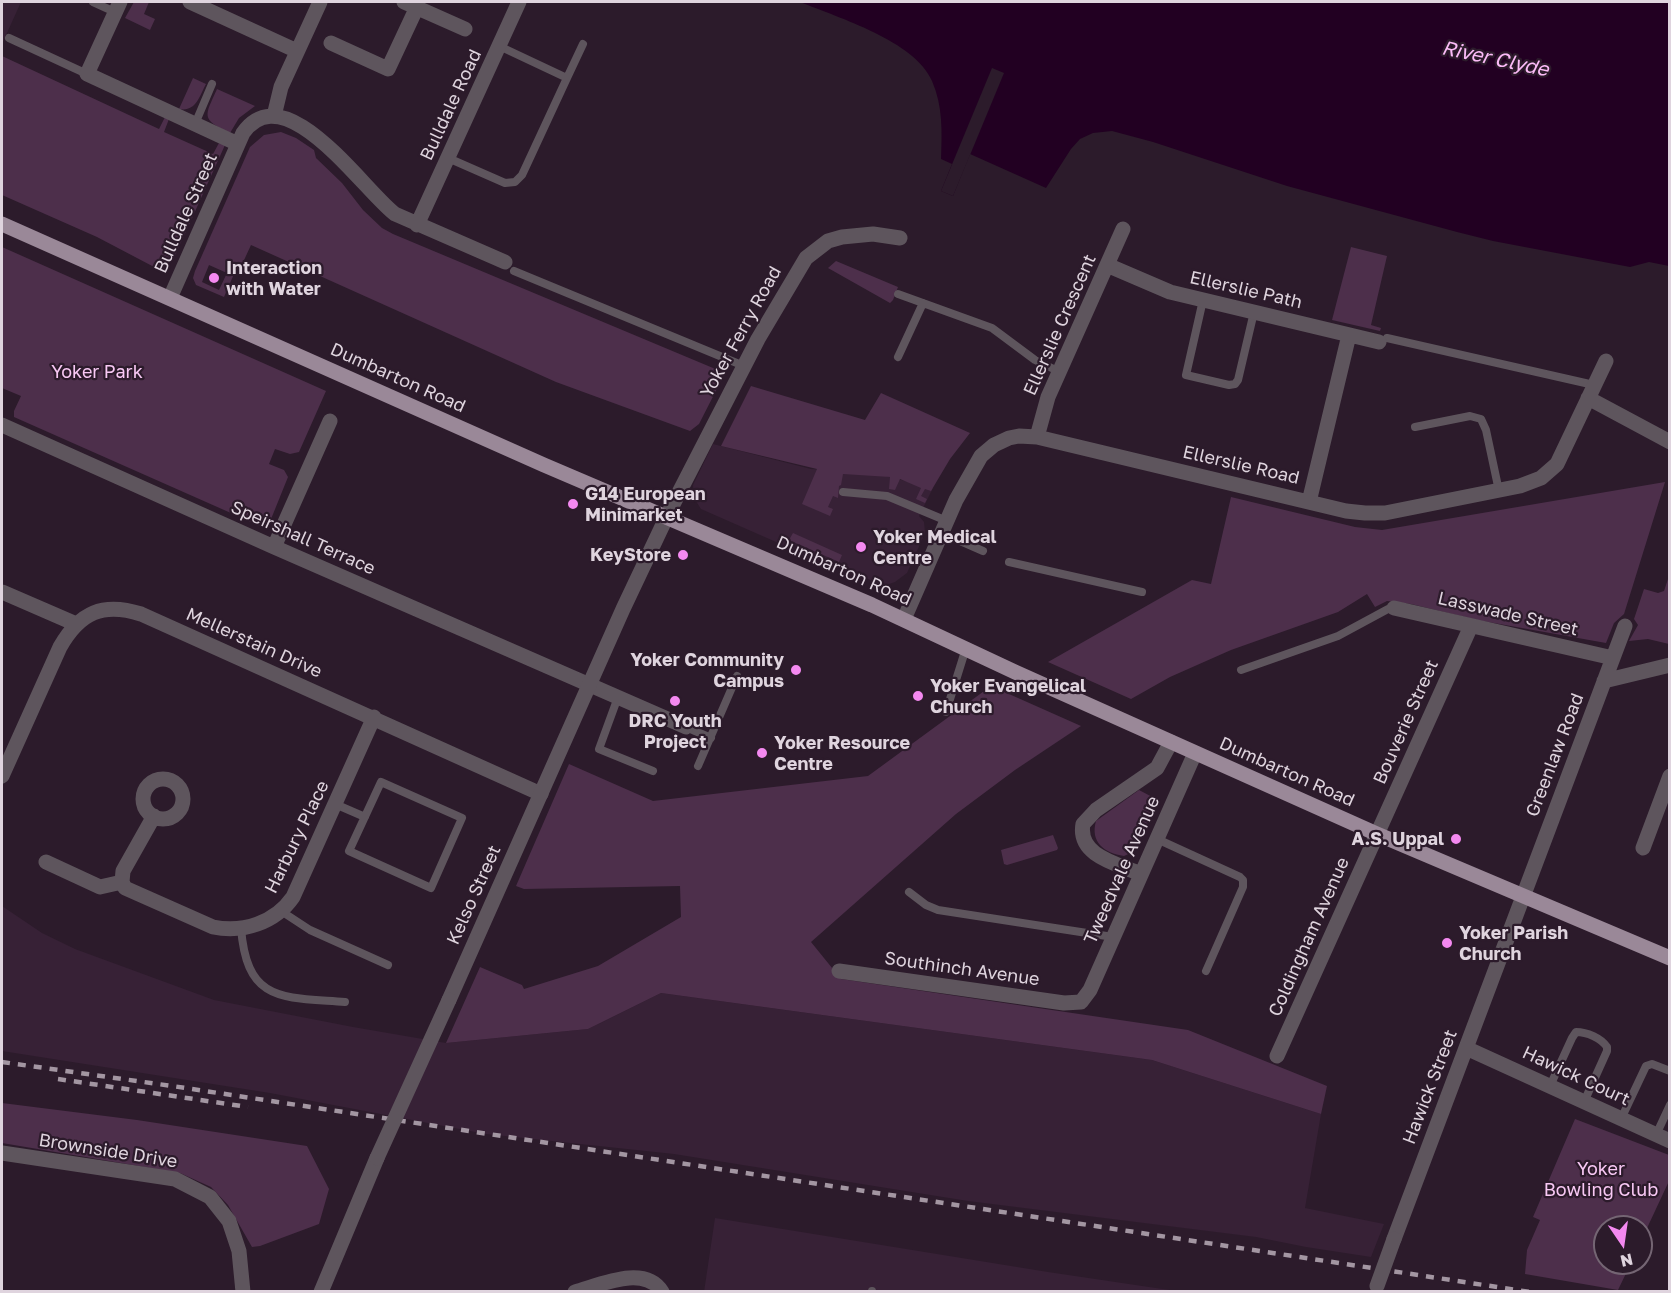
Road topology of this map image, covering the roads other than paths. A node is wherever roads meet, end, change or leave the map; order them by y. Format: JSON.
{"nodes":[{"id":1,"x":93,"y":2,"type":"edge"},
{"id":2,"x":190,"y":2,"type":"edge"},
{"id":3,"x":320,"y":2,"type":"edge"},
{"id":4,"x":519,"y":2,"type":"edge"},
{"id":5,"x":411,"y":4,"type":"edge"},
{"id":6,"x":118,"y":7,"type":"edge"},
{"id":7,"x":465,"y":29,"type":"dead end"},
{"id":8,"x":9,"y":38,"type":"dead end"},
{"id":9,"x":331,"y":43,"type":"dead end"},
{"id":10,"x":583,"y":44,"type":"dead end"},
{"id":11,"x":499,"y":46,"type":"junction"},
{"id":12,"x":297,"y":51,"type":"junction"},
{"id":13,"x":87,"y":74,"type":"junction"},
{"id":14,"x":567,"y":78,"type":"junction"},
{"id":15,"x":212,"y":84,"type":"dead end"},
{"id":16,"x":274,"y":116,"type":"junction"},
{"id":17,"x":195,"y":124,"type":"junction"},
{"id":18,"x":238,"y":144,"type":"junction"},
{"id":19,"x":448,"y":158,"type":"junction"},
{"id":20,"x":2,"y":224,"type":"edge"},
{"id":21,"x":417,"y":225,"type":"junction"},
{"id":22,"x":1124,"y":229,"type":"dead end"},
{"id":23,"x":900,"y":238,"type":"dead end"},
{"id":24,"x":1107,"y":265,"type":"junction"},
{"id":25,"x":509,"y":267,"type":"joint"},
{"id":26,"x":897,"y":294,"type":"dead end"},
{"id":27,"x":170,"y":298,"type":"junction"},
{"id":28,"x":1203,"y":300,"type":"junction"},
{"id":29,"x":922,"y":303,"type":"junction"},
{"id":30,"x":1254,"y":312,"type":"junction"},
{"id":31,"x":1349,"y":335,"type":"junction"},
{"id":32,"x":1383,"y":340,"type":"joint"},
{"id":33,"x":898,"y":357,"type":"dead end"},
{"id":34,"x":1606,"y":361,"type":"dead end"},
{"id":35,"x":744,"y":366,"type":"junction"},
{"id":36,"x":1060,"y":372,"type":"junction"},
{"id":37,"x":1591,"y":392,"type":"junction"},
{"id":38,"x":330,"y":421,"type":"dead end"},
{"id":39,"x":2,"y":425,"type":"edge"},
{"id":40,"x":1415,"y":427,"type":"dead end"},
{"id":41,"x":1037,"y":438,"type":"junction"},
{"id":42,"x":1670,"y":442,"type":"edge"},
{"id":43,"x":1499,"y":491,"type":"junction"},
{"id":44,"x":843,"y":492,"type":"dead end"},
{"id":45,"x":1310,"y":502,"type":"junction"},
{"id":46,"x":667,"y":516,"type":"junction"},
{"id":47,"x":944,"y":527,"type":"junction"},
{"id":48,"x":274,"y":547,"type":"junction"},
{"id":49,"x":983,"y":551,"type":"dead end"},
{"id":50,"x":1010,"y":562,"type":"dead end"},
{"id":51,"x":2,"y":592,"type":"edge"},
{"id":52,"x":1142,"y":592,"type":"dead end"},
{"id":53,"x":1394,"y":608,"type":"joint"},
{"id":54,"x":904,"y":619,"type":"junction"},
{"id":55,"x":76,"y":624,"type":"junction"},
{"id":56,"x":1471,"y":626,"type":"junction"},
{"id":57,"x":1625,"y":626,"type":"dead end"},
{"id":58,"x":966,"y":648,"type":"junction"},
{"id":59,"x":1613,"y":658,"type":"junction"},
{"id":60,"x":1670,"y":665,"type":"edge"},
{"id":61,"x":1241,"y":670,"type":"dead end"},
{"id":62,"x":737,"y":676,"type":"dead end"},
{"id":63,"x":1604,"y":681,"type":"junction"},
{"id":64,"x":590,"y":684,"type":"junction"},
{"id":65,"x":618,"y":697,"type":"junction"},
{"id":66,"x":946,"y":711,"type":"dead end"},
{"id":67,"x":374,"y":717,"type":"junction"},
{"id":68,"x":686,"y":727,"type":"joint"},
{"id":69,"x":711,"y":738,"type":"junction"},
{"id":70,"x":1171,"y":742,"type":"junction"},
{"id":71,"x":8,"y":744,"type":"edge"},
{"id":72,"x":1195,"y":753,"type":"junction"},
{"id":73,"x":698,"y":766,"type":"dead end"},
{"id":74,"x":653,"y":771,"type":"dead end"},
{"id":75,"x":2,"y":776,"type":"edge"},
{"id":76,"x":1668,"y":782,"type":"edge"},
{"id":77,"x":541,"y":794,"type":"junction"},
{"id":78,"x":335,"y":804,"type":"junction"},
{"id":79,"x":154,"y":816,"type":"dead end"},
{"id":80,"x":365,"y":817,"type":"junction"},
{"id":81,"x":1377,"y":834,"type":"junction"},
{"id":82,"x":1157,"y":838,"type":"junction"},
{"id":83,"x":1643,"y":848,"type":"dead end"},
{"id":84,"x":46,"y":862,"type":"dead end"},
{"id":85,"x":1141,"y":874,"type":"junction"},
{"id":86,"x":122,"y":882,"type":"junction"},
{"id":87,"x":909,"y":892,"type":"dead end"},
{"id":88,"x":1522,"y":897,"type":"junction"},
{"id":89,"x":282,"y":911,"type":"junction"},
{"id":90,"x":241,"y":928,"type":"junction"},
{"id":91,"x":1113,"y":937,"type":"junction"},
{"id":92,"x":1670,"y":958,"type":"edge"},
{"id":93,"x":388,"y":965,"type":"dead end"},
{"id":94,"x":839,"y":970,"type":"dead end"},
{"id":95,"x":1206,"y":971,"type":"dead end"},
{"id":96,"x":345,"y":1002,"type":"dead end"},
{"id":97,"x":1081,"y":1002,"type":"joint"},
{"id":98,"x":1466,"y":1048,"type":"junction"},
{"id":99,"x":1277,"y":1056,"type":"dead end"},
{"id":100,"x":1670,"y":1071,"type":"edge"},
{"id":101,"x":1550,"y":1086,"type":"junction"},
{"id":102,"x":1584,"y":1102,"type":"junction"},
{"id":103,"x":1670,"y":1105,"type":"edge"},
{"id":104,"x":1621,"y":1119,"type":"junction"},
{"id":105,"x":1663,"y":1138,"type":"edge"},
{"id":106,"x":2,"y":1154,"type":"edge"},
{"id":107,"x":1376,"y":1289,"type":"edge"},
{"id":108,"x":243,"y":1292,"type":"edge"},
{"id":109,"x":321,"y":1292,"type":"edge"},
{"id":110,"x":575,"y":1292,"type":"edge"},
{"id":111,"x":662,"y":1292,"type":"edge"}],
"edges":[{"from":1,"to":6,"type":"lane"},
{"from":2,"to":12,"type":"street"},
{"from":3,"to":12,"type":"street"},
{"from":4,"to":11,"type":"street","name":"Bulldale Road"},
{"from":5,"to":7,"type":"street"},
{"from":5,"to":9,"type":"street"},
{"from":6,"to":13,"type":"street"},
{"from":8,"to":13,"type":"lane"},
{"from":10,"to":14,"type":"lane"},
{"from":11,"to":14,"type":"lane"},
{"from":11,"to":19,"type":"street","name":"Bulldale Road"},
{"from":12,"to":16,"type":"street"},
{"from":13,"to":17,"type":"street","name":"Bulldale Street"},
{"from":14,"to":19,"type":"lane"},
{"from":15,"to":17,"type":"lane"},
{"from":16,"to":18,"type":"street","name":"Bulldale Street"},
{"from":16,"to":21,"type":"street"},
{"from":17,"to":18,"type":"street","name":"Bulldale Street"},
{"from":18,"to":27,"type":"street","name":"Bulldale Street"},
{"from":19,"to":21,"type":"street","name":"Bulldale Road"},
{"from":20,"to":27,"type":"main road","name":"Dumbarton Road"},
{"from":21,"to":25,"type":"street"},
{"from":22,"to":24,"type":"street","name":"Ellerslie Crescent"},
{"from":23,"to":35,"type":"street","name":"Yoker Ferry Road"},
{"from":24,"to":28,"type":"street","name":"Ellerslie Path"},
{"from":24,"to":36,"type":"street","name":"Ellerslie Crescent"},
{"from":25,"to":35,"type":"lane"},
{"from":26,"to":29,"type":"lane"},
{"from":27,"to":46,"type":"main road","name":"Dumbarton Road"},
{"from":28,"to":30,"type":"street","name":"Ellerslie Path"},
{"from":28,"to":30,"type":"lane"},
{"from":29,"to":33,"type":"lane"},
{"from":29,"to":36,"type":"lane"},
{"from":30,"to":31,"type":"street","name":"Ellerslie Path"},
{"from":31,"to":32,"type":"street","name":"Ellerslie Path"},
{"from":31,"to":45,"type":"street"},
{"from":32,"to":37,"type":"lane","name":"Ellerslie Path"},
{"from":34,"to":37,"type":"street","name":"Ellerslie Road"},
{"from":35,"to":46,"type":"street","name":"Yoker Ferry Road"},
{"from":36,"to":41,"type":"street","name":"Ellerslie Crescent"},
{"from":37,"to":42,"type":"street"},
{"from":37,"to":43,"type":"street","name":"Ellerslie Road"},
{"from":38,"to":48,"type":"street"},
{"from":39,"to":48,"type":"street","name":"Speirshall Terrace"},
{"from":40,"to":43,"type":"lane"},
{"from":41,"to":45,"type":"street","name":"Ellerslie Road"},
{"from":41,"to":47,"type":"street","name":"Ellerslie Road"},
{"from":43,"to":45,"type":"street","name":"Ellerslie Road"},
{"from":44,"to":47,"type":"lane"},
{"from":46,"to":54,"type":"main road","name":"Dumbarton Road"},
{"from":46,"to":64,"type":"street","name":"Kelso Street"},
{"from":47,"to":49,"type":"lane"},
{"from":47,"to":54,"type":"street","name":"Ellerslie Road"},
{"from":48,"to":64,"type":"street","name":"Speirshall Terrace"},
{"from":50,"to":52,"type":"lane"},
{"from":51,"to":55,"type":"street"},
{"from":53,"to":56,"type":"street","name":"Lasswade Street"},
{"from":53,"to":61,"type":"lane"},
{"from":54,"to":58,"type":"main road","name":"Dumbarton Road"},
{"from":55,"to":67,"type":"street","name":"Mellerstain Drive"},
{"from":55,"to":71,"type":"street","name":"Mellerstain Drive"},
{"from":56,"to":59,"type":"street","name":"Lasswade Street"},
{"from":56,"to":81,"type":"street","name":"Bouverie Street"},
{"from":57,"to":59,"type":"street","name":"Greenlaw Road"},
{"from":58,"to":66,"type":"lane"},
{"from":58,"to":70,"type":"main road","name":"Dumbarton Road"},
{"from":59,"to":63,"type":"street","name":"Greenlaw Road"},
{"from":60,"to":63,"type":"street"},
{"from":62,"to":69,"type":"lane"},
{"from":63,"to":88,"type":"street","name":"Greenlaw Road"},
{"from":64,"to":65,"type":"street","name":"Speirshall Terrace"},
{"from":64,"to":77,"type":"street","name":"Kelso Street"},
{"from":65,"to":68,"type":"street","name":"Speirshall Terrace"},
{"from":65,"to":74,"type":"lane"},
{"from":67,"to":77,"type":"street","name":"Mellerstain Drive"},
{"from":67,"to":78,"type":"street","name":"Harbury Place"},
{"from":68,"to":69,"type":"lane"},
{"from":69,"to":73,"type":"lane"},
{"from":70,"to":72,"type":"main road","name":"Dumbarton Road"},
{"from":70,"to":85,"type":"street"},
{"from":71,"to":75,"type":"street","name":"Mellerstain Drive"},
{"from":72,"to":81,"type":"main road","name":"Dumbarton Road"},
{"from":72,"to":82,"type":"street","name":"Tweedvale Avenue"},
{"from":76,"to":83,"type":"street"},
{"from":77,"to":109,"type":"street","name":"Kelso Street","bridge":true},
{"from":78,"to":80,"type":"lane"},
{"from":78,"to":89,"type":"street","name":"Harbury Place"},
{"from":79,"to":86,"type":"street"},
{"from":80,"to":80,"type":"lane"},
{"from":81,"to":88,"type":"main road","name":"Dumbarton Road"},
{"from":81,"to":99,"type":"street","name":"Coldingham Avenue"},
{"from":82,"to":85,"type":"street","name":"Tweedvale Avenue"},
{"from":82,"to":95,"type":"lane"},
{"from":84,"to":86,"type":"street"},
{"from":85,"to":91,"type":"street","name":"Tweedvale Avenue"},
{"from":86,"to":90,"type":"street","name":"Harbury Place"},
{"from":87,"to":91,"type":"lane"},
{"from":88,"to":92,"type":"main road","name":"Dumbarton Road"},
{"from":88,"to":98,"type":"street","name":"Hawick Street"},
{"from":89,"to":90,"type":"street","name":"Harbury Place"},
{"from":89,"to":93,"type":"lane"},
{"from":90,"to":96,"type":"lane"},
{"from":91,"to":97,"type":"street","name":"Tweedvale Avenue"},
{"from":94,"to":97,"type":"street","name":"Southinch Avenue"},
{"from":98,"to":101,"type":"street","name":"Hawick Court"},
{"from":98,"to":107,"type":"street","name":"Hawick Street","bridge":true},
{"from":100,"to":104,"type":"lane"},
{"from":101,"to":102,"type":"street","name":"Hawick Court"},
{"from":101,"to":102,"type":"lane"},
{"from":102,"to":104,"type":"street","name":"Hawick Court"},
{"from":103,"to":105,"type":"lane"},
{"from":104,"to":105,"type":"street","name":"Hawick Court"},
{"from":106,"to":108,"type":"street","name":"Brownside Drive"},
{"from":110,"to":111,"type":"street"}]}
